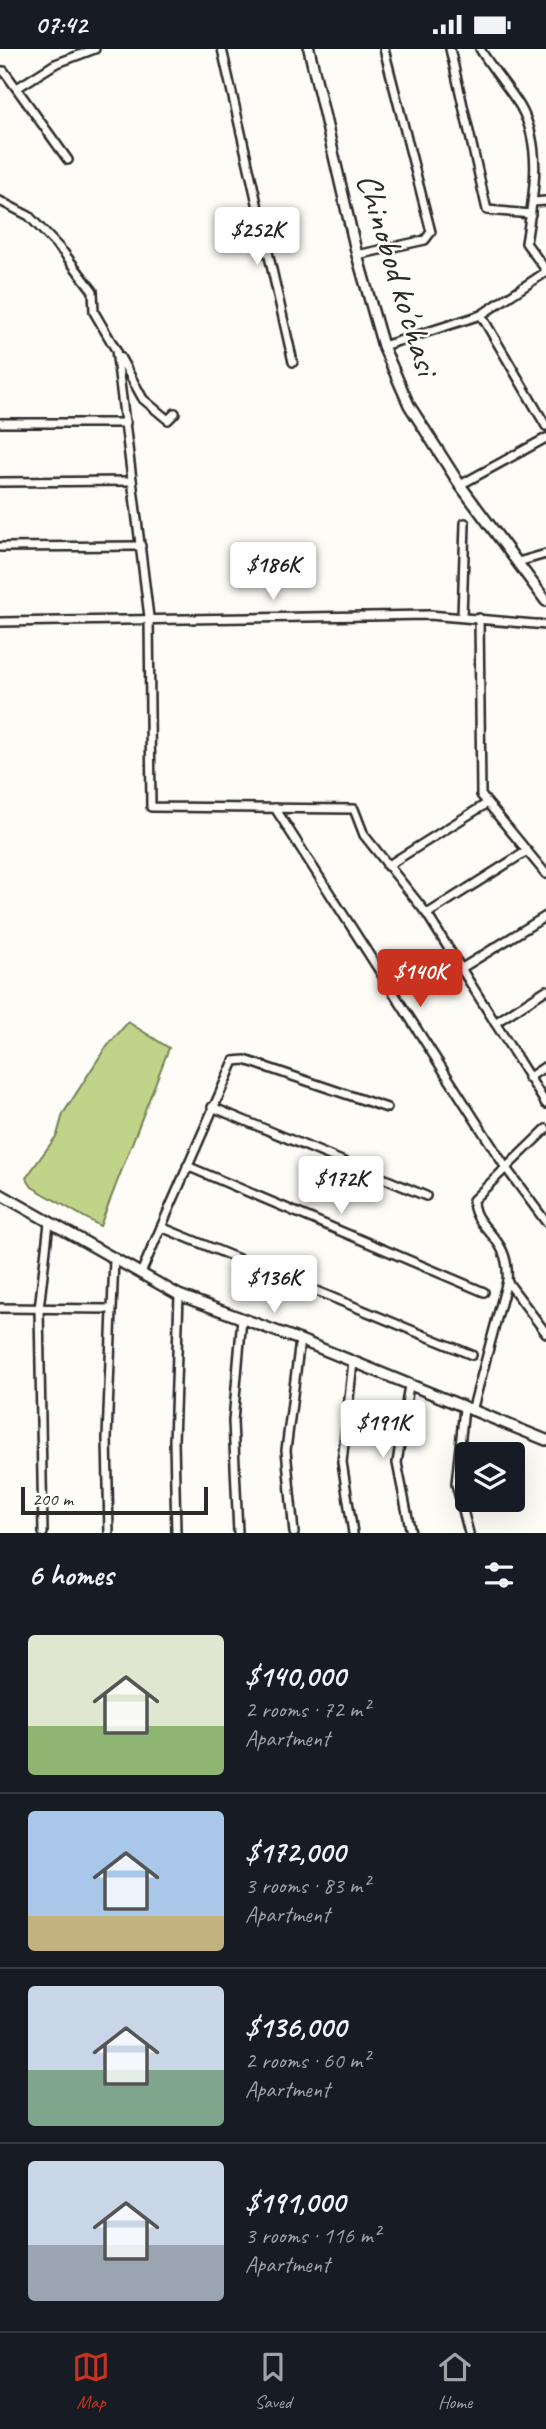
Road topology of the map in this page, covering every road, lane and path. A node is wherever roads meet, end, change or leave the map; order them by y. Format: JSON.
{"nodes":[{"id":1,"x":95,"y":49,"type":"edge"},
{"id":2,"x":222,"y":49,"type":"edge"},
{"id":3,"x":309,"y":49,"type":"edge"},
{"id":4,"x":384,"y":49,"type":"edge"},
{"id":5,"x":450,"y":49,"type":"edge"},
{"id":6,"x":480,"y":49,"type":"edge"},
{"id":7,"x":0,"y":71,"type":"edge"},
{"id":8,"x":17,"y":88,"type":"junction"},
{"id":9,"x":68,"y":160,"type":"dead end"},
{"id":10,"x":0,"y":201,"type":"edge"},
{"id":11,"x":546,"y":201,"type":"edge"},
{"id":12,"x":533,"y":202,"type":"junction"},
{"id":13,"x":531,"y":214,"type":"junction"},
{"id":14,"x":358,"y":254,"type":"junction"},
{"id":15,"x":546,"y":271,"type":"edge"},
{"id":16,"x":481,"y":315,"type":"junction"},
{"id":17,"x":383,"y":346,"type":"junction"},
{"id":18,"x":116,"y":350,"type":"junction"},
{"id":19,"x":293,"y":362,"type":"dead end"},
{"id":20,"x":176,"y":413,"type":"dead end"},
{"id":21,"x":0,"y":423,"type":"edge"},
{"id":22,"x":126,"y":423,"type":"junction"},
{"id":23,"x":546,"y":426,"type":"edge"},
{"id":24,"x":546,"y":437,"type":"edge"},
{"id":25,"x":132,"y":481,"type":"junction"},
{"id":26,"x":0,"y":482,"type":"edge"},
{"id":27,"x":460,"y":485,"type":"junction"},
{"id":28,"x":465,"y":523,"type":"dead end"},
{"id":29,"x":141,"y":546,"type":"junction"},
{"id":30,"x":0,"y":547,"type":"edge"},
{"id":31,"x":546,"y":554,"type":"edge"},
{"id":32,"x":518,"y":562,"type":"junction"},
{"id":33,"x":546,"y":601,"type":"edge"},
{"id":34,"x":149,"y":617,"type":"junction"},
{"id":35,"x":462,"y":617,"type":"junction"},
{"id":36,"x":479,"y":618,"type":"junction"},
{"id":37,"x":0,"y":622,"type":"edge"},
{"id":38,"x":546,"y":625,"type":"edge"},
{"id":39,"x":486,"y":804,"type":"junction"},
{"id":40,"x":275,"y":808,"type":"junction"},
{"id":41,"x":527,"y":851,"type":"junction"},
{"id":42,"x":387,"y":866,"type":"junction"},
{"id":43,"x":546,"y":874,"type":"edge"},
{"id":44,"x":428,"y":914,"type":"junction"},
{"id":45,"x":546,"y":916,"type":"edge"},
{"id":46,"x":463,"y":968,"type":"junction"},
{"id":47,"x":546,"y":990,"type":"edge"},
{"id":48,"x":495,"y":1023,"type":"junction"},
{"id":49,"x":546,"y":1066,"type":"edge"},
{"id":50,"x":528,"y":1077,"type":"junction"},
{"id":51,"x":546,"y":1104,"type":"edge"},
{"id":52,"x":212,"y":1107,"type":"junction"},
{"id":53,"x":387,"y":1108,"type":"dead end"},
{"id":54,"x":546,"y":1129,"type":"edge"},
{"id":55,"x":187,"y":1166,"type":"junction"},
{"id":56,"x":506,"y":1168,"type":"junction"},
{"id":57,"x":0,"y":1194,"type":"edge"},
{"id":58,"x":426,"y":1196,"type":"dead end"},
{"id":59,"x":546,"y":1222,"type":"edge"},
{"id":60,"x":49,"y":1223,"type":"junction"},
{"id":61,"x":161,"y":1227,"type":"junction"},
{"id":62,"x":114,"y":1259,"type":"junction"},
{"id":63,"x":141,"y":1273,"type":"junction"},
{"id":64,"x":507,"y":1281,"type":"junction"},
{"id":65,"x":484,"y":1292,"type":"dead end"},
{"id":66,"x":179,"y":1295,"type":"junction"},
{"id":67,"x":0,"y":1308,"type":"edge"},
{"id":68,"x":39,"y":1309,"type":"junction"},
{"id":69,"x":110,"y":1309,"type":"junction"},
{"id":70,"x":242,"y":1318,"type":"junction"},
{"id":71,"x":546,"y":1332,"type":"edge"},
{"id":72,"x":300,"y":1340,"type":"junction"},
{"id":73,"x":471,"y":1355,"type":"dead end"},
{"id":74,"x":353,"y":1361,"type":"junction"},
{"id":75,"x":409,"y":1385,"type":"junction"},
{"id":76,"x":468,"y":1409,"type":"junction"},
{"id":77,"x":546,"y":1440,"type":"edge"},
{"id":78,"x":43,"y":1533,"type":"edge"},
{"id":79,"x":109,"y":1533,"type":"edge"},
{"id":80,"x":176,"y":1533,"type":"edge"},
{"id":81,"x":238,"y":1533,"type":"edge"},
{"id":82,"x":294,"y":1533,"type":"edge"},
{"id":83,"x":353,"y":1533,"type":"edge"},
{"id":84,"x":411,"y":1533,"type":"edge"},
{"id":85,"x":468,"y":1533,"type":"edge"}],
"edges":[{"from":1,"to":8,"type":"street"},
{"from":2,"to":19,"type":"street"},
{"from":3,"to":14,"type":"street","name":"Chinobod ko'chasi"},
{"from":4,"to":14,"type":"street"},
{"from":5,"to":13,"type":"street"},
{"from":6,"to":12,"type":"street"},
{"from":7,"to":8,"type":"street"},
{"from":8,"to":9,"type":"street"},
{"from":10,"to":18,"type":"street"},
{"from":11,"to":12,"type":"street"},
{"from":12,"to":13,"type":"street"},
{"from":13,"to":15,"type":"street"},
{"from":14,"to":17,"type":"street","name":"Chinobod ko'chasi"},
{"from":15,"to":16,"type":"street"},
{"from":16,"to":17,"type":"street"},
{"from":16,"to":23,"type":"street"},
{"from":17,"to":27,"type":"street","name":"Chinobod ko'chasi"},
{"from":18,"to":20,"type":"street"},
{"from":18,"to":22,"type":"street"},
{"from":21,"to":22,"type":"street"},
{"from":22,"to":25,"type":"street"},
{"from":24,"to":27,"type":"street"},
{"from":25,"to":26,"type":"street"},
{"from":25,"to":29,"type":"street"},
{"from":27,"to":32,"type":"street","name":"Chinobod ko'chasi"},
{"from":28,"to":35,"type":"street"},
{"from":29,"to":30,"type":"street"},
{"from":29,"to":34,"type":"street"},
{"from":31,"to":32,"type":"street"},
{"from":32,"to":33,"type":"street","name":"Chinobod ko'chasi"},
{"from":34,"to":35,"type":"street"},
{"from":34,"to":37,"type":"street"},
{"from":34,"to":40,"type":"street"},
{"from":35,"to":36,"type":"street"},
{"from":36,"to":38,"type":"street"},
{"from":36,"to":39,"type":"street"},
{"from":39,"to":41,"type":"street"},
{"from":39,"to":42,"type":"street"},
{"from":40,"to":42,"type":"street"},
{"from":40,"to":56,"type":"street"},
{"from":41,"to":43,"type":"street"},
{"from":41,"to":44,"type":"street"},
{"from":42,"to":44,"type":"street"},
{"from":44,"to":46,"type":"street"},
{"from":45,"to":46,"type":"street"},
{"from":46,"to":48,"type":"street"},
{"from":47,"to":48,"type":"street"},
{"from":48,"to":50,"type":"street"},
{"from":49,"to":50,"type":"street"},
{"from":50,"to":51,"type":"street"},
{"from":52,"to":53,"type":"street"},
{"from":52,"to":55,"type":"street"},
{"from":52,"to":58,"type":"street"},
{"from":54,"to":56,"type":"street"},
{"from":55,"to":61,"type":"street"},
{"from":55,"to":65,"type":"street"},
{"from":56,"to":59,"type":"street"},
{"from":56,"to":64,"type":"street"},
{"from":57,"to":60,"type":"street"},
{"from":60,"to":62,"type":"street"},
{"from":60,"to":68,"type":"street"},
{"from":61,"to":63,"type":"street"},
{"from":61,"to":73,"type":"street"},
{"from":62,"to":63,"type":"street"},
{"from":62,"to":69,"type":"street"},
{"from":63,"to":66,"type":"street"},
{"from":64,"to":71,"type":"street"},
{"from":64,"to":76,"type":"street"},
{"from":66,"to":70,"type":"street"},
{"from":66,"to":80,"type":"street"},
{"from":67,"to":68,"type":"street"},
{"from":68,"to":69,"type":"street"},
{"from":68,"to":78,"type":"street"},
{"from":69,"to":79,"type":"street"},
{"from":70,"to":72,"type":"street"},
{"from":70,"to":81,"type":"street"},
{"from":72,"to":74,"type":"street"},
{"from":72,"to":82,"type":"street"},
{"from":74,"to":75,"type":"street"},
{"from":74,"to":83,"type":"street"},
{"from":75,"to":76,"type":"street"},
{"from":75,"to":84,"type":"street"},
{"from":76,"to":77,"type":"street"},
{"from":76,"to":85,"type":"street"}]}
